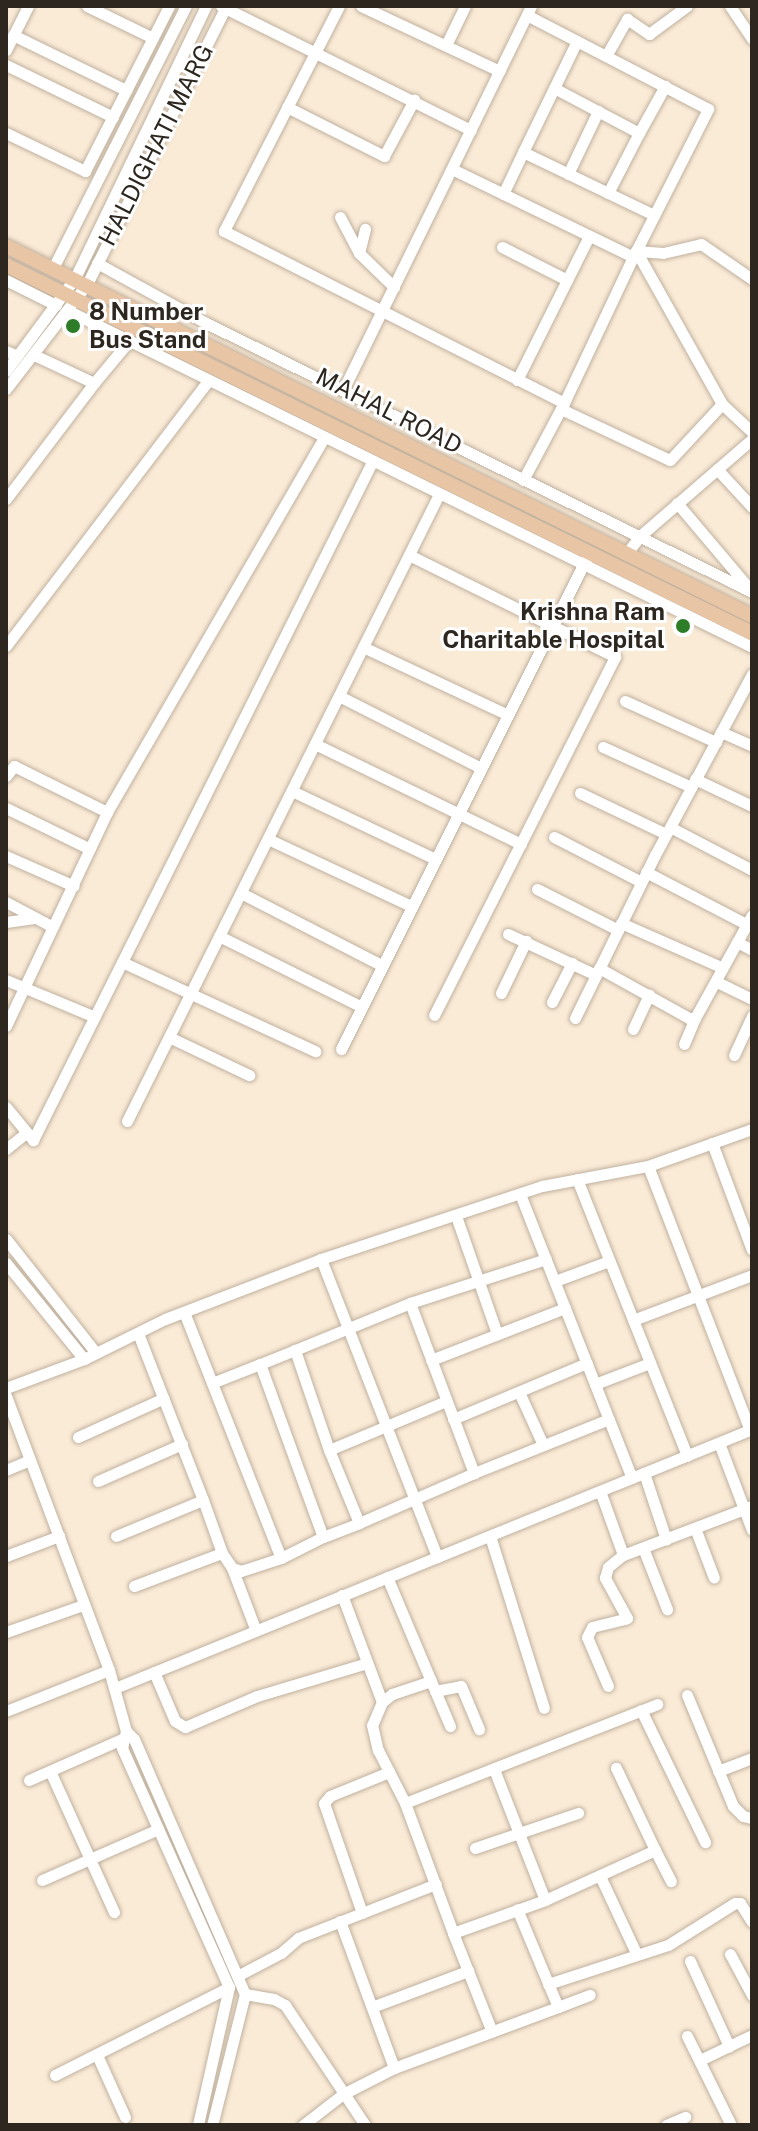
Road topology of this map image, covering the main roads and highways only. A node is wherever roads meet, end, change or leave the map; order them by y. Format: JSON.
{"nodes":[{"id":1,"x":6,"y":246,"type":"edge"},
{"id":2,"x":6,"y":265,"type":"edge"},
{"id":3,"x":752,"y":616,"type":"edge"},
{"id":4,"x":752,"y":633,"type":"edge"}],
"edges":[{"from":1,"to":3,"type":"main road","name":"MAHAL ROAD"},
{"from":2,"to":4,"type":"main road","name":"MAHAL ROAD"}]}
